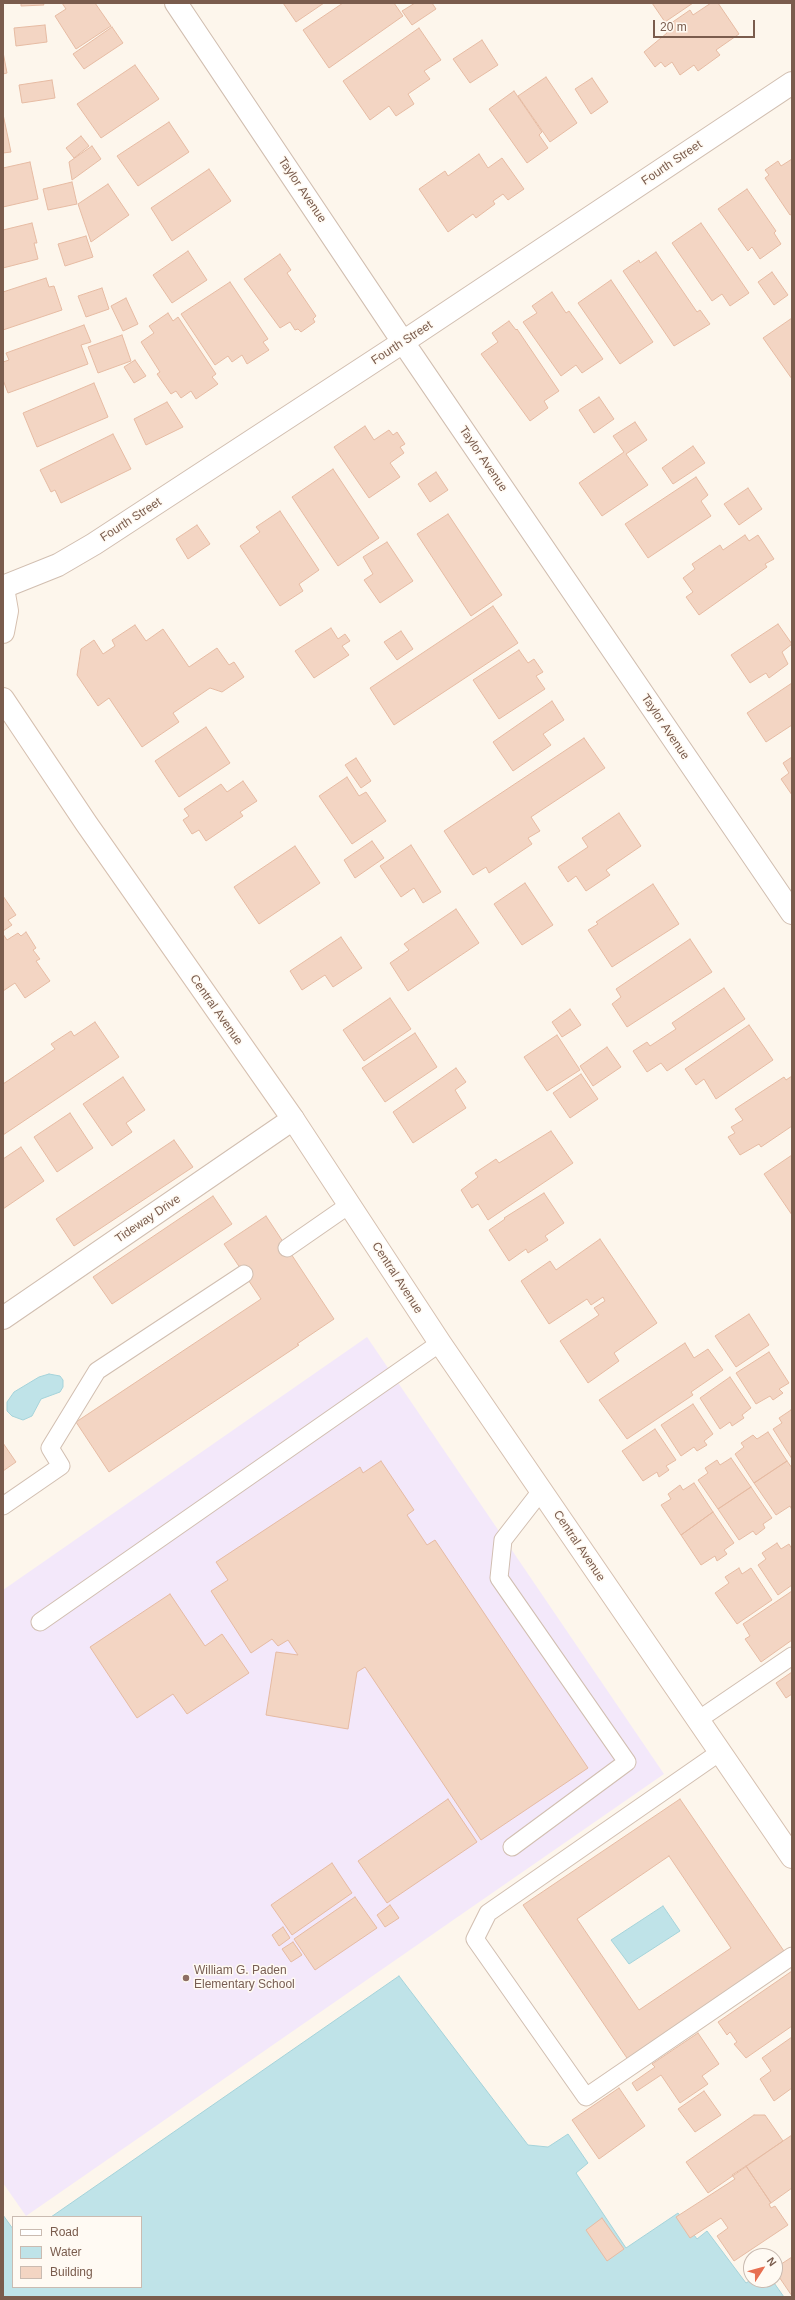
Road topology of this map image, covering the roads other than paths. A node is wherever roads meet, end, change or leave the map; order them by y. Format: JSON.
{"nodes":[{"id":1,"x":176,"y":3,"type":"edge"},
{"id":2,"x":792,"y":83,"type":"edge"},
{"id":3,"x":403,"y":342,"type":"junction"},
{"id":4,"x":3,"y":588,"type":"edge"},
{"id":5,"x":3,"y":632,"type":"edge"},
{"id":6,"x":3,"y":699,"type":"edge"},
{"id":7,"x":792,"y":913,"type":"edge"},
{"id":8,"x":293,"y":1119,"type":"junction"},
{"id":9,"x":349,"y":1205,"type":"junction"},
{"id":10,"x":286,"y":1248,"type":"dead end"},
{"id":11,"x":244,"y":1274,"type":"dead end"},
{"id":12,"x":3,"y":1318,"type":"edge"},
{"id":13,"x":440,"y":1343,"type":"junction"},
{"id":14,"x":541,"y":1491,"type":"junction"},
{"id":15,"x":3,"y":1506,"type":"edge"},
{"id":16,"x":40,"y":1622,"type":"dead end"},
{"id":17,"x":792,"y":1656,"type":"edge"},
{"id":18,"x":698,"y":1720,"type":"junction"},
{"id":19,"x":720,"y":1752,"type":"junction"},
{"id":20,"x":512,"y":1847,"type":"dead end"},
{"id":21,"x":792,"y":1857,"type":"edge"},
{"id":22,"x":792,"y":1956,"type":"edge"}],
"edges":[{"from":1,"to":3,"type":"street","name":"Taylor Avenue"},
{"from":2,"to":3,"type":"street","name":"Fourth Street"},
{"from":3,"to":4,"type":"street","name":"Fourth Street"},
{"from":3,"to":7,"type":"street","name":"Taylor Avenue"},
{"from":4,"to":5,"type":"street"},
{"from":6,"to":8,"type":"street","name":"Central Avenue"},
{"from":8,"to":9,"type":"street","name":"Central Avenue"},
{"from":8,"to":12,"type":"street","name":"Tideway Drive"},
{"from":9,"to":10,"type":"lane"},
{"from":9,"to":13,"type":"street","name":"Central Avenue"},
{"from":11,"to":15,"type":"lane"},
{"from":13,"to":14,"type":"street","name":"Central Avenue"},
{"from":13,"to":16,"type":"lane"},
{"from":14,"to":18,"type":"street","name":"Central Avenue"},
{"from":14,"to":20,"type":"lane"},
{"from":17,"to":18,"type":"lane"},
{"from":18,"to":19,"type":"street","name":"Central Avenue"},
{"from":19,"to":21,"type":"street","name":"Central Avenue"},
{"from":19,"to":22,"type":"lane"}]}
